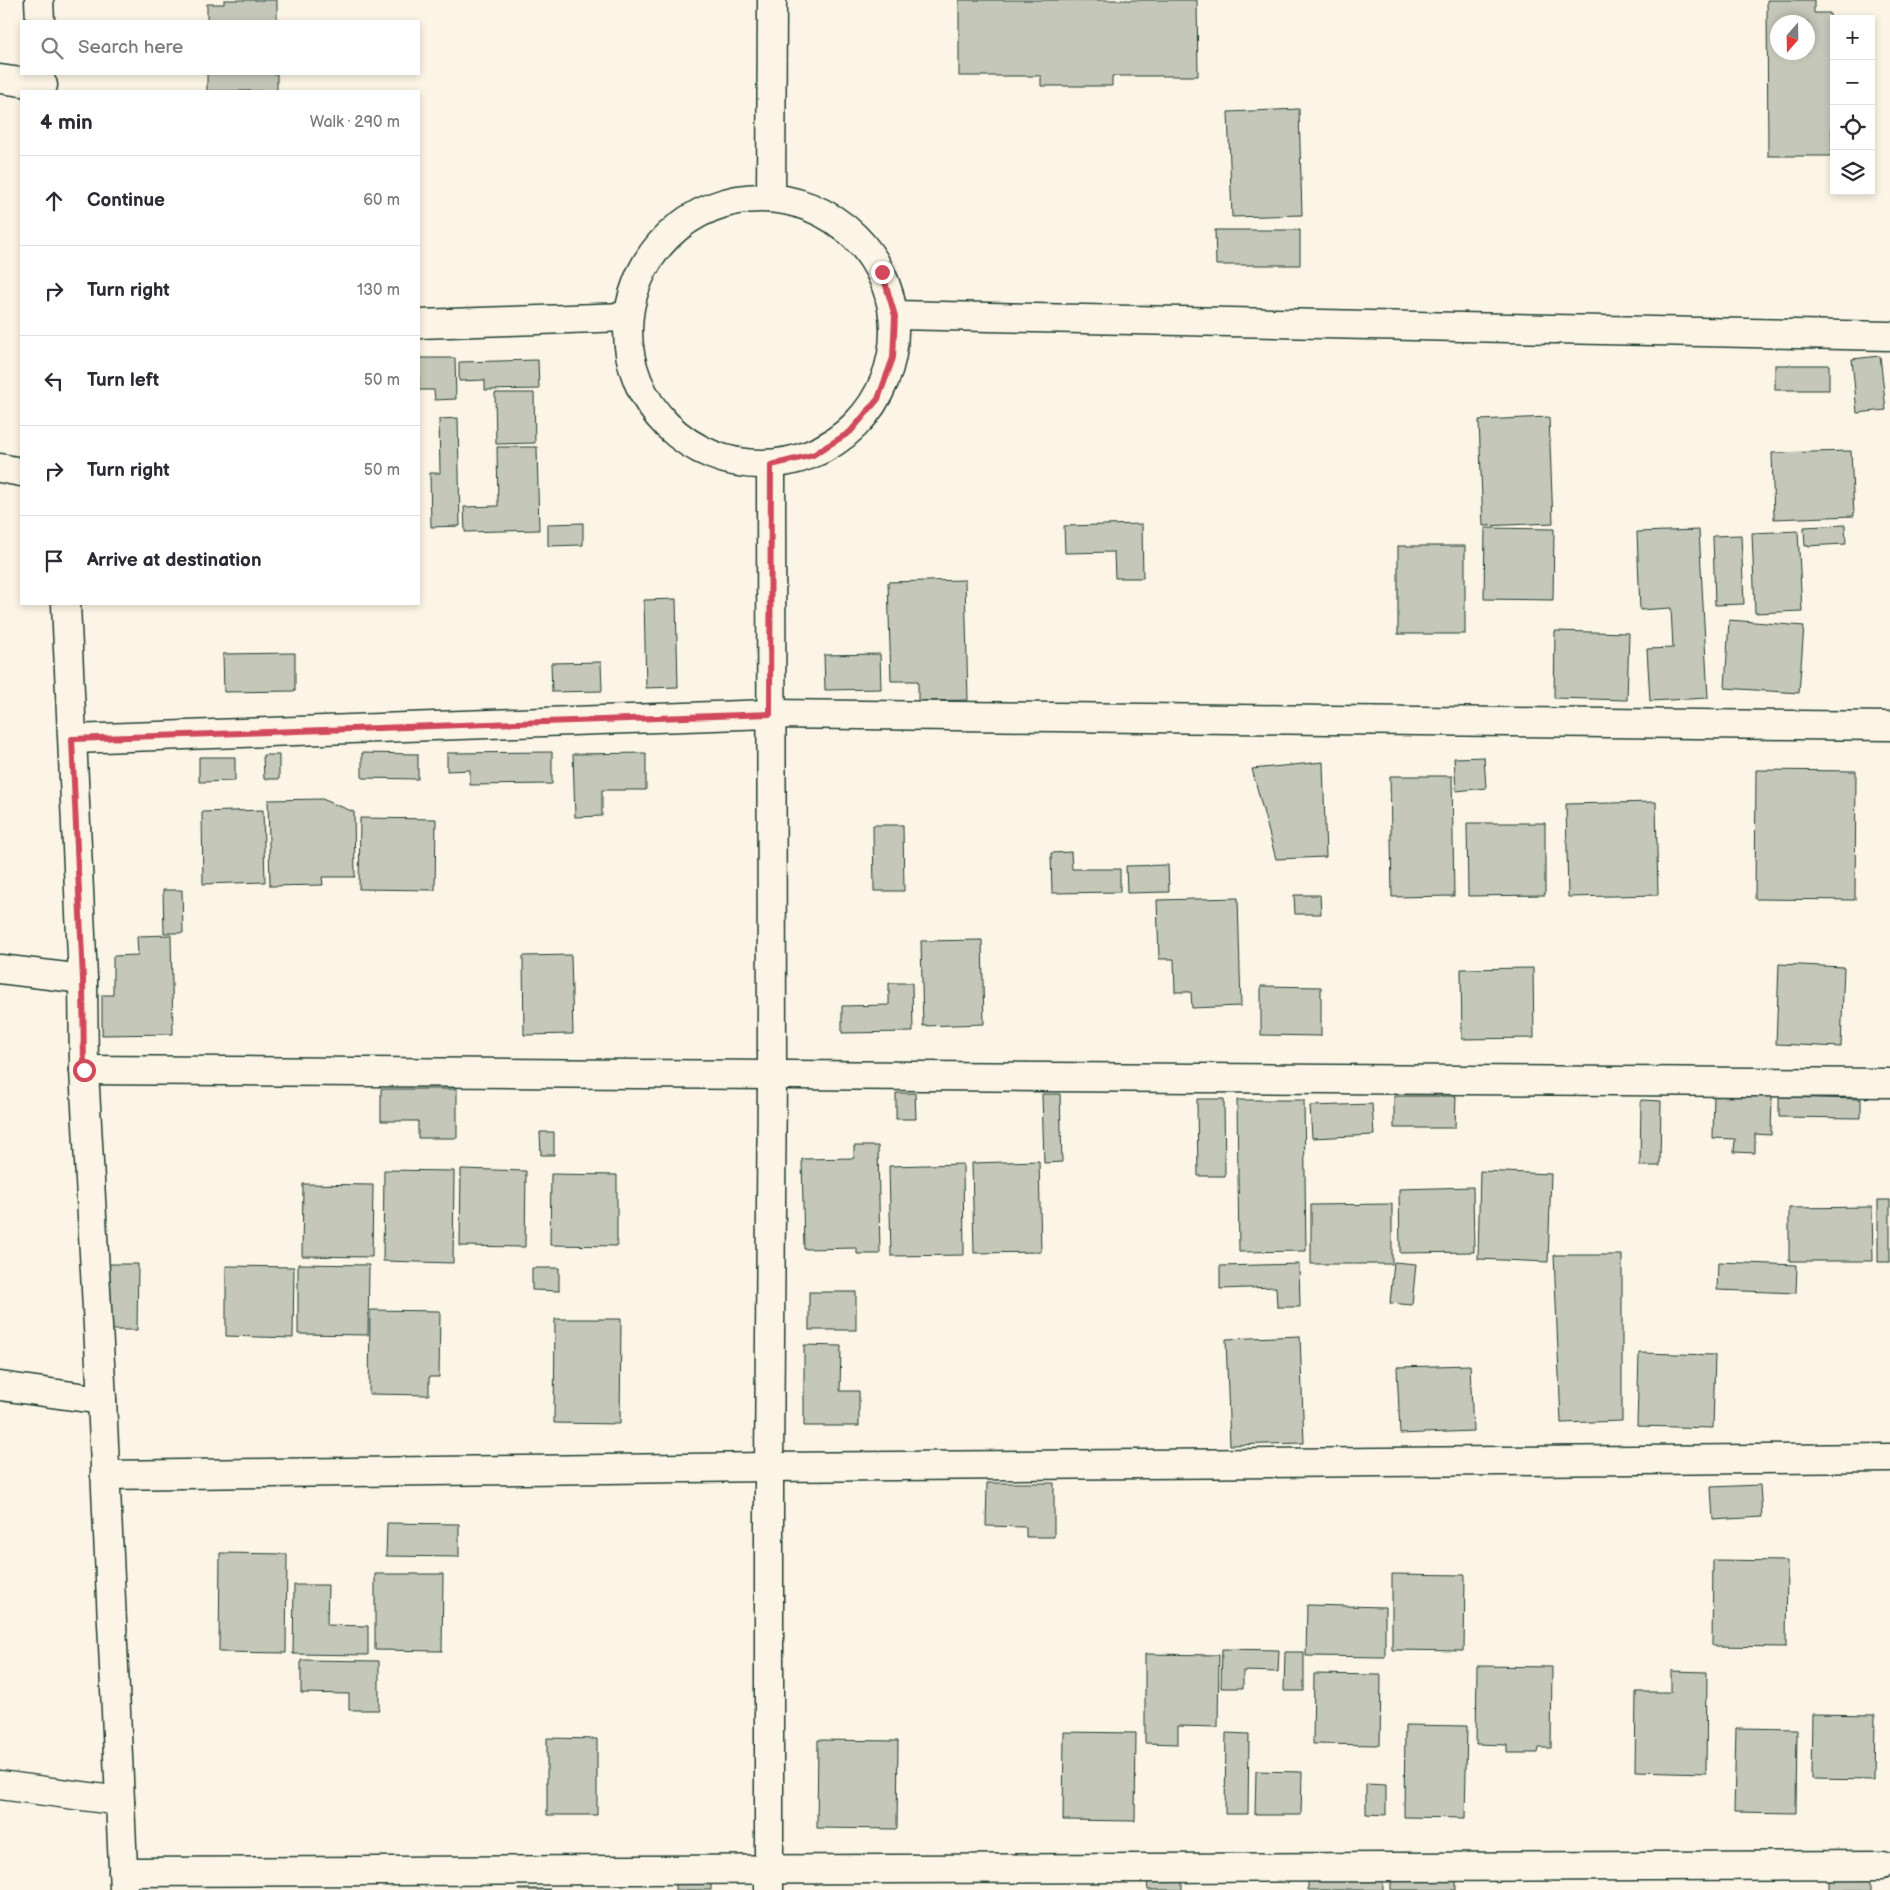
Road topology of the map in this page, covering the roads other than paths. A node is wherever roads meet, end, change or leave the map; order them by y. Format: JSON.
{"nodes":[{"id":1,"x":40,"y":0,"type":"edge"},
{"id":2,"x":772,"y":0,"type":"edge"},
{"id":3,"x":40,"y":20,"type":"edge"},
{"id":4,"x":0,"y":79,"type":"edge"},
{"id":5,"x":43,"y":83,"type":"edge"},
{"id":6,"x":772,"y":198,"type":"junction"},
{"id":7,"x":895,"y":316,"type":"junction"},
{"id":8,"x":627,"y":317,"type":"junction"},
{"id":9,"x":420,"y":324,"type":"edge"},
{"id":10,"x":1890,"y":336,"type":"edge"},
{"id":11,"x":771,"y":465,"type":"junction"},
{"id":12,"x":0,"y":468,"type":"edge"},
{"id":13,"x":20,"y":472,"type":"edge"},
{"id":14,"x":66,"y":605,"type":"edge"},
{"id":15,"x":770,"y":714,"type":"junction"},
{"id":16,"x":1890,"y":726,"type":"edge"},
{"id":17,"x":72,"y":739,"type":"junction"},
{"id":18,"x":0,"y":969,"type":"edge"},
{"id":19,"x":83,"y":979,"type":"junction"},
{"id":20,"x":84,"y":1070,"type":"junction"},
{"id":21,"x":772,"y":1075,"type":"junction"},
{"id":22,"x":1890,"y":1083,"type":"edge"},
{"id":23,"x":0,"y":1386,"type":"edge"},
{"id":24,"x":102,"y":1400,"type":"junction"},
{"id":25,"x":1890,"y":1458,"type":"edge"},
{"id":26,"x":769,"y":1466,"type":"junction"},
{"id":27,"x":105,"y":1476,"type":"junction"},
{"id":28,"x":0,"y":1785,"type":"edge"},
{"id":29,"x":120,"y":1801,"type":"junction"},
{"id":30,"x":1882,"y":1865,"type":"dead end"},
{"id":31,"x":769,"y":1880,"type":"edge"},
{"id":32,"x":124,"y":1881,"type":"edge"}],
"edges":[{"from":1,"to":3,"type":"street"},
{"from":2,"to":6,"type":"street"},
{"from":4,"to":5,"type":"street"},
{"from":6,"to":7,"type":"street"},
{"from":6,"to":8,"type":"street"},
{"from":7,"to":10,"type":"street"},
{"from":7,"to":11,"type":"street"},
{"from":8,"to":9,"type":"street"},
{"from":8,"to":11,"type":"street"},
{"from":11,"to":15,"type":"street"},
{"from":12,"to":13,"type":"street"},
{"from":14,"to":17,"type":"street"},
{"from":15,"to":16,"type":"street"},
{"from":15,"to":17,"type":"street"},
{"from":15,"to":21,"type":"street"},
{"from":17,"to":19,"type":"street"},
{"from":18,"to":19,"type":"street"},
{"from":19,"to":20,"type":"street"},
{"from":20,"to":21,"type":"street"},
{"from":20,"to":24,"type":"street"},
{"from":21,"to":22,"type":"street"},
{"from":21,"to":26,"type":"street"},
{"from":23,"to":24,"type":"street"},
{"from":24,"to":27,"type":"street"},
{"from":25,"to":26,"type":"street"},
{"from":26,"to":27,"type":"street"},
{"from":26,"to":31,"type":"street"},
{"from":27,"to":29,"type":"street"},
{"from":28,"to":29,"type":"street"},
{"from":29,"to":32,"type":"street"},
{"from":30,"to":31,"type":"street"},
{"from":31,"to":32,"type":"street"}]}
